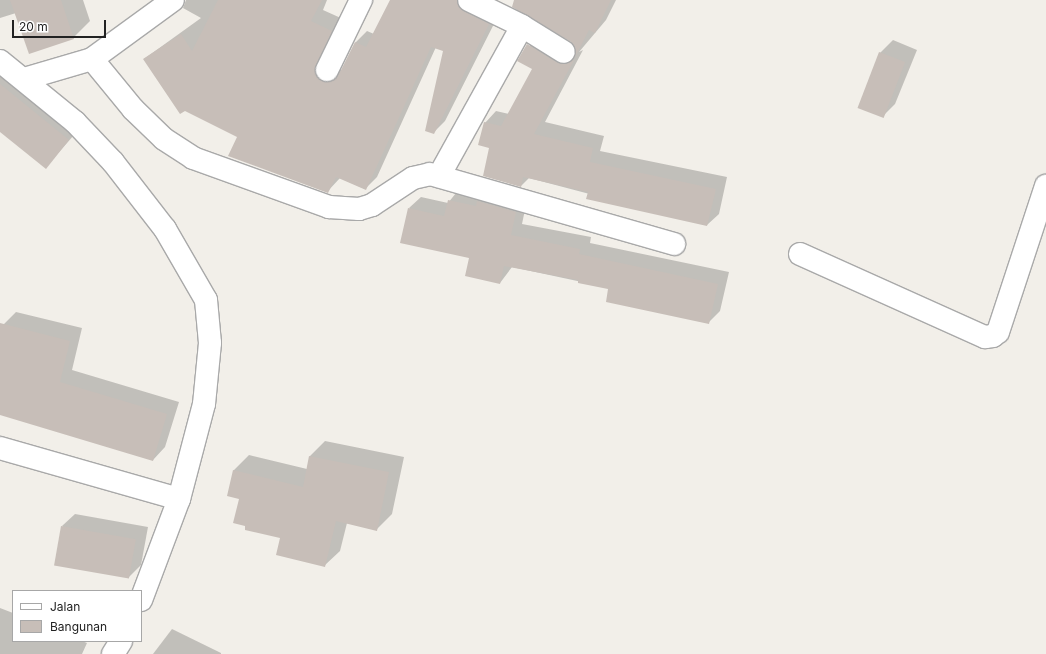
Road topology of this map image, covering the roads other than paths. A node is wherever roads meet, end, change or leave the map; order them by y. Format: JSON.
{"nodes":[{"id":1,"x":173,"y":0,"type":"edge"},
{"id":2,"x":361,"y":0,"type":"edge"},
{"id":3,"x":469,"y":0,"type":"edge"},
{"id":4,"x":522,"y":26,"type":"junction"},
{"id":5,"x":564,"y":52,"type":"dead end"},
{"id":6,"x":92,"y":59,"type":"junction"},
{"id":7,"x":0,"y":61,"type":"edge"},
{"id":8,"x":327,"y":70,"type":"dead end"},
{"id":9,"x":24,"y":79,"type":"junction"},
{"id":10,"x":439,"y":176,"type":"junction"},
{"id":11,"x":1046,"y":186,"type":"edge"},
{"id":12,"x":674,"y":244,"type":"dead end"},
{"id":13,"x":800,"y":254,"type":"dead end"},
{"id":14,"x":0,"y":448,"type":"edge"},
{"id":15,"x":179,"y":499,"type":"junction"},
{"id":16,"x":142,"y":597,"type":"edge"},
{"id":17,"x":120,"y":642,"type":"edge"},
{"id":18,"x":113,"y":654,"type":"edge"}],
"edges":[{"from":1,"to":6,"type":"street"},
{"from":2,"to":8,"type":"street"},
{"from":3,"to":4,"type":"street"},
{"from":4,"to":5,"type":"street"},
{"from":4,"to":10,"type":"street"},
{"from":6,"to":9,"type":"street"},
{"from":6,"to":10,"type":"street"},
{"from":7,"to":9,"type":"street"},
{"from":9,"to":15,"type":"street"},
{"from":10,"to":12,"type":"street"},
{"from":11,"to":13,"type":"street"},
{"from":14,"to":15,"type":"street"},
{"from":15,"to":16,"type":"street"},
{"from":17,"to":18,"type":"street"}]}
